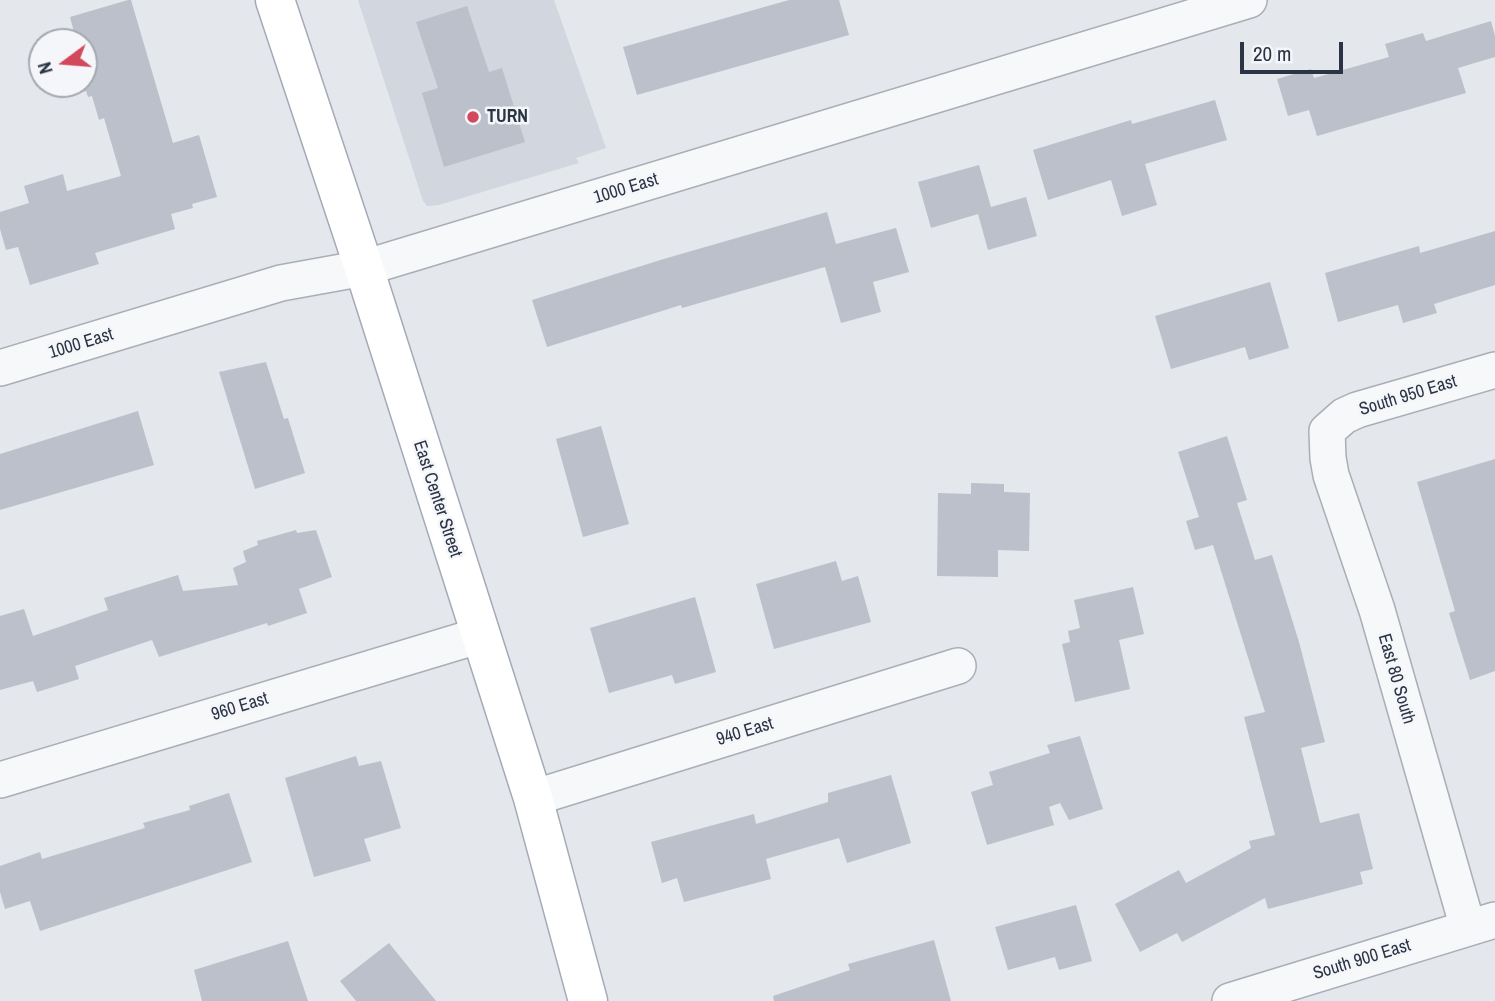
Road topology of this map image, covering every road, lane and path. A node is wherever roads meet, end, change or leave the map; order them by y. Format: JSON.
{"nodes":[{"id":1,"x":275,"y":0,"type":"edge"},
{"id":2,"x":1249,"y":0,"type":"edge"},
{"id":3,"x":364,"y":268,"type":"junction"},
{"id":4,"x":0,"y":368,"type":"edge"},
{"id":5,"x":1495,"y":370,"type":"edge"},
{"id":6,"x":1327,"y":431,"type":"joint"},
{"id":7,"x":481,"y":635,"type":"junction"},
{"id":8,"x":958,"y":666,"type":"dead end"},
{"id":9,"x":0,"y":780,"type":"edge"},
{"id":10,"x":533,"y":798,"type":"junction"},
{"id":11,"x":1482,"y":924,"type":"edge"},
{"id":12,"x":588,"y":1001,"type":"edge"},
{"id":13,"x":1230,"y":1001,"type":"edge"}],
"edges":[{"from":1,"to":3,"type":"main road","name":"East Center Street"},
{"from":2,"to":3,"type":"street","name":"1000 East"},
{"from":3,"to":4,"type":"street","name":"1000 East"},
{"from":3,"to":7,"type":"main road","name":"East Center Street"},
{"from":5,"to":6,"type":"street","name":"South 950 East"},
{"from":6,"to":11,"type":"street","name":"East 80 South"},
{"from":7,"to":9,"type":"street","name":"960 East"},
{"from":7,"to":10,"type":"main road","name":"East Center Street"},
{"from":8,"to":10,"type":"street","name":"940 East"},
{"from":10,"to":12,"type":"main road","name":"East Center Street"},
{"from":11,"to":13,"type":"street","name":"South 900 East"}]}
